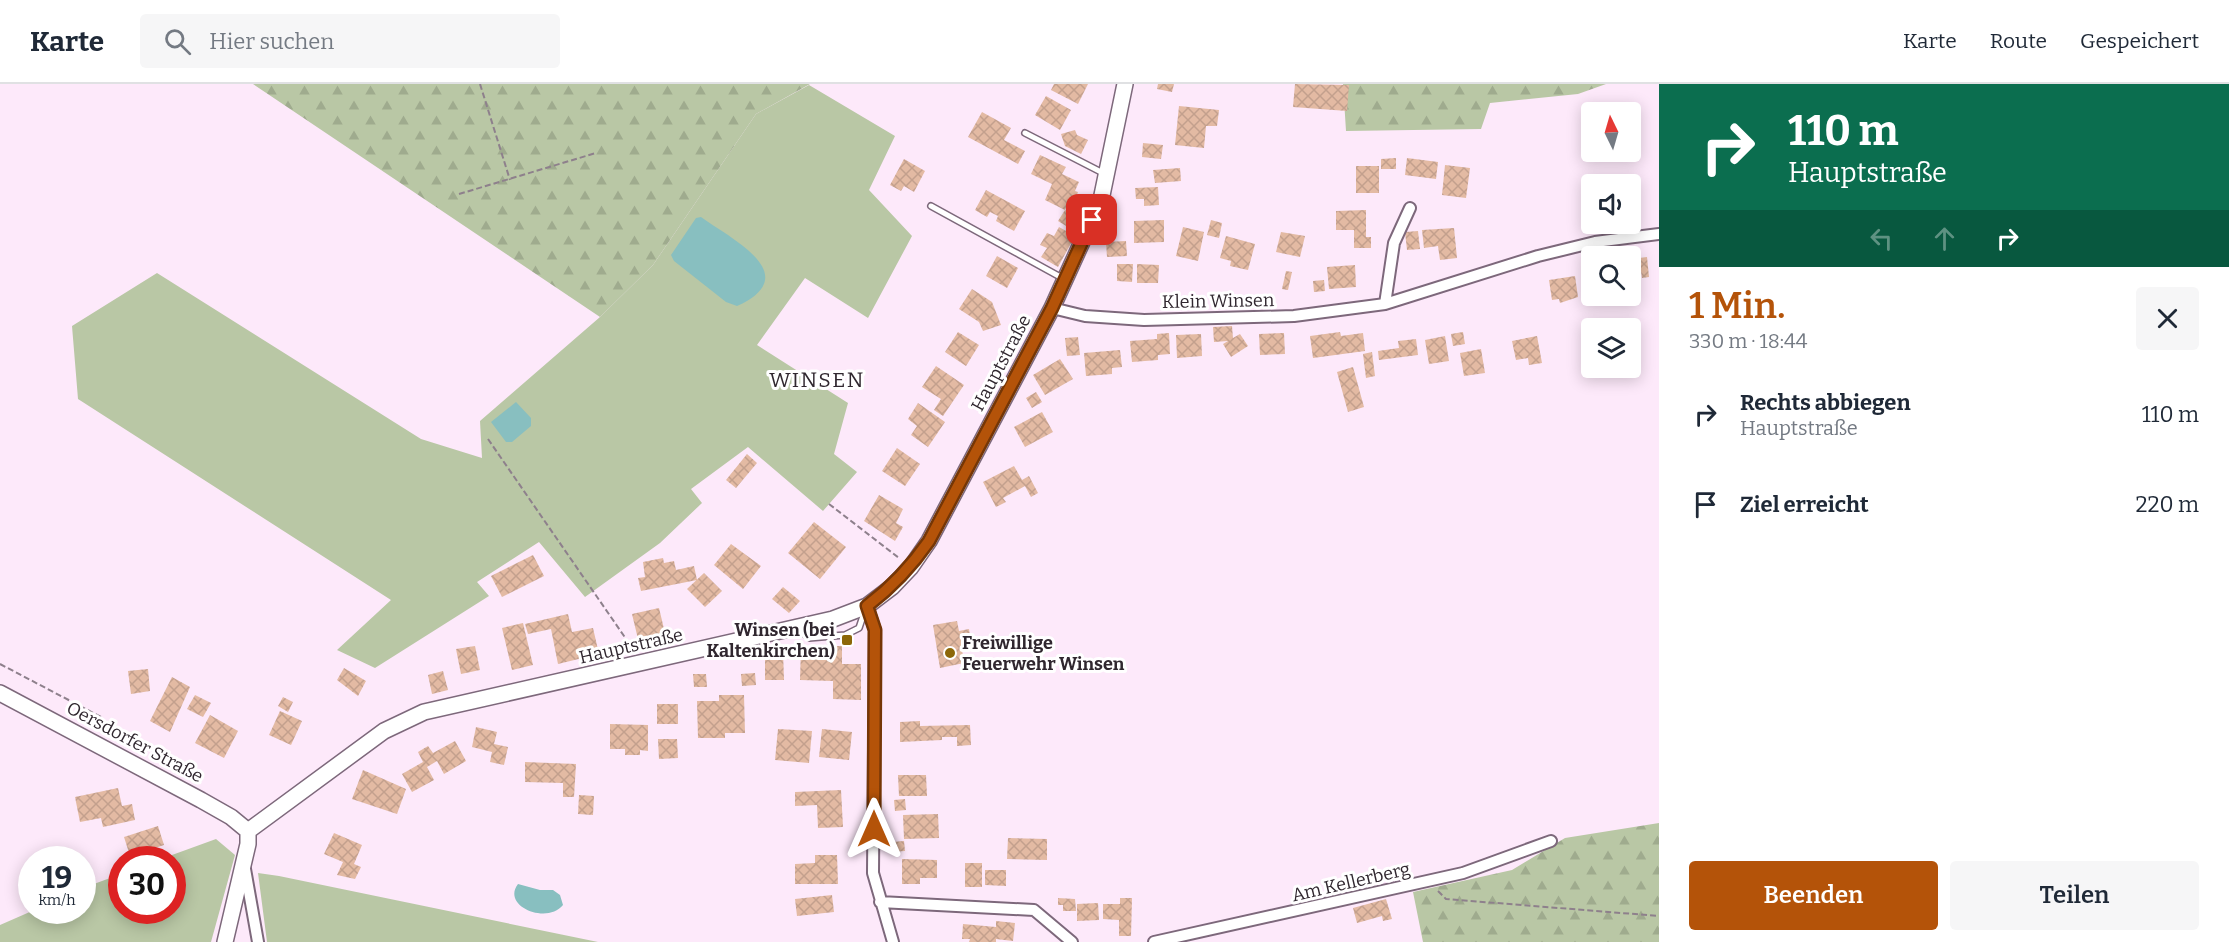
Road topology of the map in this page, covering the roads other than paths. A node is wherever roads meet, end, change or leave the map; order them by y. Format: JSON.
{"nodes":[{"id":1,"x":1125,"y":84,"type":"edge"},
{"id":2,"x":1025,"y":133,"type":"dead end"},
{"id":3,"x":1106,"y":175,"type":"junction"},
{"id":4,"x":931,"y":206,"type":"dead end"},
{"id":5,"x":1410,"y":208,"type":"dead end"},
{"id":6,"x":1659,"y":234,"type":"edge"},
{"id":7,"x":1065,"y":280,"type":"junction"},
{"id":8,"x":1385,"y":304,"type":"junction"},
{"id":9,"x":1052,"y":308,"type":"junction"},
{"id":10,"x":867,"y":606,"type":"junction"},
{"id":11,"x":0,"y":693,"type":"edge"},
{"id":12,"x":248,"y":831,"type":"junction"},
{"id":13,"x":1551,"y":841,"type":"dead end"},
{"id":14,"x":244,"y":865,"type":"junction"},
{"id":15,"x":880,"y":902,"type":"junction"},
{"id":16,"x":225,"y":942,"type":"edge"},
{"id":17,"x":258,"y":942,"type":"edge"},
{"id":18,"x":893,"y":942,"type":"edge"},
{"id":19,"x":1072,"y":942,"type":"edge"},
{"id":20,"x":1154,"y":942,"type":"edge"}],
"edges":[{"from":1,"to":3,"type":"street","name":"Hauptstraße"},
{"from":2,"to":3,"type":"lane"},
{"from":3,"to":7,"type":"street","name":"Hauptstraße"},
{"from":4,"to":7,"type":"lane"},
{"from":5,"to":8,"type":"street"},
{"from":6,"to":8,"type":"street","name":"Klein Winsen"},
{"from":7,"to":9,"type":"street","name":"Hauptstraße"},
{"from":8,"to":9,"type":"street","name":"Klein Winsen"},
{"from":9,"to":10,"type":"street","name":"Hauptstraße"},
{"from":10,"to":12,"type":"street","name":"Hauptstraße"},
{"from":10,"to":15,"type":"street"},
{"from":11,"to":12,"type":"street","name":"Oersdorfer Straße"},
{"from":12,"to":14,"type":"street"},
{"from":13,"to":20,"type":"street","name":"Am Kellerberg"},
{"from":14,"to":16,"type":"street"},
{"from":14,"to":17,"type":"street"},
{"from":15,"to":18,"type":"street"},
{"from":15,"to":19,"type":"street"}]}
